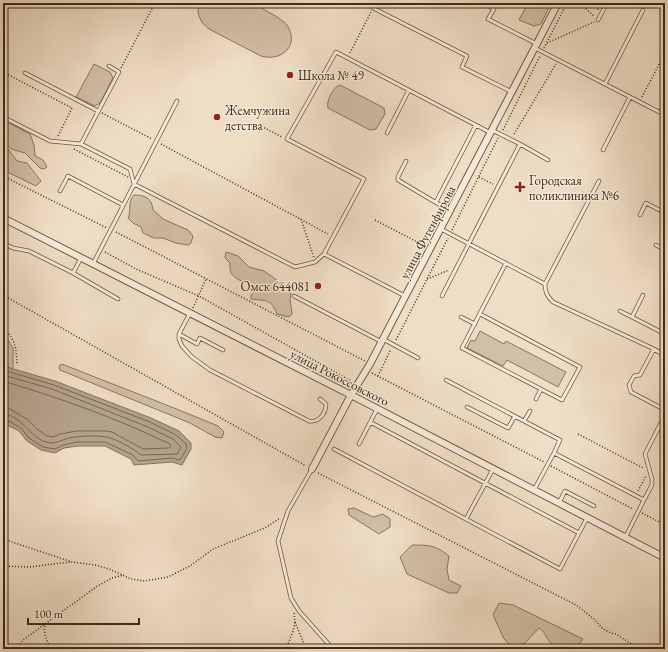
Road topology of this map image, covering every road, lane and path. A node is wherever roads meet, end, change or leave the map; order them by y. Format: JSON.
{"nodes":[{"id":1,"x":154,"y":3,"type":"edge"},
{"id":2,"x":483,"y":3,"type":"edge"},
{"id":3,"x":558,"y":3,"type":"edge"},
{"id":4,"x":567,"y":3,"type":"edge"},
{"id":5,"x":580,"y":3,"type":"edge"},
{"id":6,"x":607,"y":3,"type":"edge"},
{"id":7,"x":374,"y":8,"type":"joint"},
{"id":8,"x":643,"y":10,"type":"dead end"},
{"id":9,"x":598,"y":20,"type":"junction"},
{"id":10,"x":546,"y":44,"type":"junction"},
{"id":11,"x":536,"y":46,"type":"junction"},
{"id":12,"x":542,"y":52,"type":"junction"},
{"id":13,"x":665,"y":53,"type":"edge"},
{"id":14,"x":347,"y":58,"type":"junction"},
{"id":15,"x":558,"y":60,"type":"junction"},
{"id":16,"x":109,"y":66,"type":"dead end"},
{"id":17,"x":3,"y":72,"type":"edge"},
{"id":18,"x":119,"y":72,"type":"junction"},
{"id":19,"x":25,"y":73,"type":"dead end"},
{"id":20,"x":604,"y":84,"type":"junction"},
{"id":21,"x":410,"y":90,"type":"junction"},
{"id":22,"x":512,"y":92,"type":"junction"},
{"id":23,"x":630,"y":97,"type":"junction"},
{"id":24,"x":177,"y":101,"type":"dead end"},
{"id":25,"x":639,"y":102,"type":"junction"},
{"id":26,"x":98,"y":111,"type":"junction"},
{"id":27,"x":665,"y":116,"type":"edge"},
{"id":28,"x":3,"y":117,"type":"edge"},
{"id":29,"x":259,"y":125,"type":"dead end"},
{"id":30,"x":476,"y":125,"type":"junction"},
{"id":31,"x":491,"y":131,"type":"junction"},
{"id":32,"x":388,"y":133,"type":"dead end"},
{"id":33,"x":500,"y":134,"type":"junction"},
{"id":34,"x":287,"y":139,"type":"junction"},
{"id":35,"x":56,"y":140,"type":"dead end"},
{"id":36,"x":511,"y":140,"type":"junction"},
{"id":37,"x":156,"y":141,"type":"junction"},
{"id":38,"x":82,"y":144,"type":"junction"},
{"id":39,"x":520,"y":144,"type":"junction"},
{"id":40,"x":602,"y":150,"type":"dead end"},
{"id":41,"x":548,"y":160,"type":"dead end"},
{"id":42,"x":406,"y":161,"type":"dead end"},
{"id":43,"x":3,"y":176,"type":"edge"},
{"id":44,"x":479,"y":177,"type":"junction"},
{"id":45,"x":599,"y":181,"type":"dead end"},
{"id":46,"x":134,"y":184,"type":"junction"},
{"id":47,"x":498,"y":187,"type":"junction"},
{"id":48,"x":60,"y":191,"type":"dead end"},
{"id":49,"x":436,"y":202,"type":"junction"},
{"id":50,"x":123,"y":204,"type":"junction"},
{"id":51,"x":450,"y":211,"type":"junction"},
{"id":52,"x":665,"y":213,"type":"edge"},
{"id":53,"x":640,"y":215,"type":"dead end"},
{"id":54,"x":3,"y":218,"type":"edge"},
{"id":55,"x":301,"y":219,"type":"junction"},
{"id":56,"x":375,"y":220,"type":"dead end"},
{"id":57,"x":440,"y":229,"type":"junction"},
{"id":58,"x":110,"y":230,"type":"junction"},
{"id":59,"x":450,"y":234,"type":"junction"},
{"id":60,"x":334,"y":237,"type":"junction"},
{"id":61,"x":3,"y":243,"type":"edge"},
{"id":62,"x":469,"y":244,"type":"junction"},
{"id":63,"x":656,"y":245,"type":"dead end"},
{"id":64,"x":426,"y":246,"type":"dead end"},
{"id":65,"x":100,"y":249,"type":"junction"},
{"id":66,"x":665,"y":250,"type":"edge"},
{"id":67,"x":324,"y":254,"type":"junction"},
{"id":68,"x":81,"y":258,"type":"junction"},
{"id":69,"x":315,"y":262,"type":"junction"},
{"id":70,"x":506,"y":263,"type":"junction"},
{"id":71,"x":93,"y":264,"type":"junction"},
{"id":72,"x":457,"y":267,"type":"junction"},
{"id":73,"x":73,"y":273,"type":"junction"},
{"id":74,"x":206,"y":279,"type":"junction"},
{"id":75,"x":427,"y":279,"type":"junction"},
{"id":76,"x":545,"y":284,"type":"junction"},
{"id":77,"x":3,"y":295,"type":"edge"},
{"id":78,"x":643,"y":295,"type":"dead end"},
{"id":79,"x":199,"y":296,"type":"junction"},
{"id":80,"x":294,"y":296,"type":"dead end"},
{"id":81,"x":406,"y":296,"type":"junction"},
{"id":82,"x":442,"y":296,"type":"dead end"},
{"id":83,"x":118,"y":299,"type":"dead end"},
{"id":84,"x":620,"y":310,"type":"dead end"},
{"id":85,"x":190,"y":313,"type":"junction"},
{"id":86,"x":480,"y":314,"type":"junction"},
{"id":87,"x":461,"y":317,"type":"dead end"},
{"id":88,"x":632,"y":317,"type":"junction"},
{"id":89,"x":475,"y":324,"type":"junction"},
{"id":90,"x":3,"y":327,"type":"edge"},
{"id":91,"x":179,"y":334,"type":"junction"},
{"id":92,"x":665,"y":334,"type":"edge"},
{"id":93,"x":382,"y":341,"type":"junction"},
{"id":94,"x":393,"y":345,"type":"junction"},
{"id":95,"x":654,"y":349,"type":"junction"},
{"id":96,"x":223,"y":350,"type":"dead end"},
{"id":97,"x":665,"y":355,"type":"edge"},
{"id":98,"x":418,"y":358,"type":"dead end"},
{"id":99,"x":17,"y":365,"type":"dead end"},
{"id":100,"x":369,"y":367,"type":"junction"},
{"id":101,"x":378,"y":376,"type":"junction"},
{"id":102,"x":446,"y":380,"type":"dead end"},
{"id":103,"x":357,"y":387,"type":"junction"},
{"id":104,"x":541,"y":389,"type":"junction"},
{"id":105,"x":351,"y":395,"type":"junction"},
{"id":106,"x":320,"y":399,"type":"dead end"},
{"id":107,"x":536,"y":399,"type":"dead end"},
{"id":108,"x":467,"y":407,"type":"dead end"},
{"id":109,"x":377,"y":409,"type":"junction"},
{"id":110,"x":665,"y":410,"type":"edge"},
{"id":111,"x":530,"y":411,"type":"dead end"},
{"id":112,"x":665,"y":415,"type":"edge"},
{"id":113,"x":514,"y":416,"type":"junction"},
{"id":114,"x":524,"y":421,"type":"junction"},
{"id":115,"x":370,"y":422,"type":"junction"},
{"id":116,"x":578,"y":434,"type":"dead end"},
{"id":117,"x":359,"y":444,"type":"dead end"},
{"id":118,"x":334,"y":449,"type":"dead end"},
{"id":119,"x":554,"y":453,"type":"junction"},
{"id":120,"x":548,"y":464,"type":"junction"},
{"id":121,"x":312,"y":469,"type":"junction"},
{"id":122,"x":493,"y":469,"type":"junction"},
{"id":123,"x":485,"y":484,"type":"junction"},
{"id":124,"x":534,"y":490,"type":"junction"},
{"id":125,"x":636,"y":496,"type":"junction"},
{"id":126,"x":644,"y":500,"type":"junction"},
{"id":127,"x":559,"y":503,"type":"junction"},
{"id":128,"x":594,"y":506,"type":"dead end"},
{"id":129,"x":288,"y":511,"type":"junction"},
{"id":130,"x":639,"y":511,"type":"junction"},
{"id":131,"x":587,"y":518,"type":"junction"},
{"id":132,"x":466,"y":520,"type":"junction"},
{"id":133,"x":665,"y":525,"type":"edge"},
{"id":134,"x":579,"y":533,"type":"junction"},
{"id":135,"x":625,"y":538,"type":"junction"},
{"id":136,"x":3,"y":539,"type":"edge"},
{"id":137,"x":665,"y":558,"type":"edge"},
{"id":138,"x":72,"y":562,"type":"junction"},
{"id":139,"x":3,"y":566,"type":"edge"},
{"id":140,"x":124,"y":576,"type":"junction"},
{"id":141,"x":293,"y":610,"type":"dead end"},
{"id":142,"x":295,"y":622,"type":"junction"},
{"id":143,"x":46,"y":623,"type":"junction"},
{"id":144,"x":16,"y":649,"type":"edge"},
{"id":145,"x":51,"y":649,"type":"edge"},
{"id":146,"x":286,"y":649,"type":"edge"},
{"id":147,"x":306,"y":649,"type":"edge"},
{"id":148,"x":333,"y":649,"type":"edge"},
{"id":149,"x":639,"y":649,"type":"edge"}],
"edges":[{"from":1,"to":18,"type":"path"},
{"from":2,"to":11,"type":"lane"},
{"from":3,"to":11,"type":"street","name":"улица Фугенфирова"},
{"from":4,"to":10,"type":"path"},
{"from":5,"to":9,"type":"path"},
{"from":6,"to":9,"type":"lane"},
{"from":7,"to":14,"type":"path"},
{"from":7,"to":22,"type":"lane"},
{"from":8,"to":20,"type":"lane"},
{"from":9,"to":10,"type":"path"},
{"from":10,"to":11,"type":"path"},
{"from":10,"to":12,"type":"path"},
{"from":11,"to":12,"type":"lane"},
{"from":11,"to":22,"type":"street","name":"улица Фугенфирова"},
{"from":12,"to":15,"type":"lane"},
{"from":12,"to":33,"type":"path"},
{"from":13,"to":25,"type":"path"},
{"from":14,"to":21,"type":"lane"},
{"from":14,"to":34,"type":"lane"},
{"from":15,"to":20,"type":"lane"},
{"from":15,"to":36,"type":"path"},
{"from":16,"to":18,"type":"lane"},
{"from":17,"to":35,"type":"path"},
{"from":18,"to":26,"type":"lane"},
{"from":19,"to":26,"type":"lane"},
{"from":20,"to":23,"type":"lane"},
{"from":21,"to":30,"type":"lane"},
{"from":21,"to":32,"type":"lane"},
{"from":22,"to":31,"type":"street","name":"улица Фугенфирова"},
{"from":23,"to":25,"type":"lane"},
{"from":23,"to":40,"type":"lane"},
{"from":24,"to":37,"type":"lane"},
{"from":25,"to":27,"type":"lane"},
{"from":26,"to":37,"type":"path"},
{"from":26,"to":38,"type":"lane"},
{"from":28,"to":38,"type":"lane"},
{"from":29,"to":34,"type":"path"},
{"from":30,"to":31,"type":"lane"},
{"from":30,"to":49,"type":"lane"},
{"from":31,"to":33,"type":"lane"},
{"from":31,"to":51,"type":"street","name":"улица Фугенфирова"},
{"from":33,"to":36,"type":"lane"},
{"from":33,"to":44,"type":"path"},
{"from":34,"to":60,"type":"lane"},
{"from":36,"to":39,"type":"lane"},
{"from":37,"to":46,"type":"lane"},
{"from":37,"to":55,"type":"path"},
{"from":38,"to":46,"type":"lane"},
{"from":39,"to":41,"type":"lane"},
{"from":39,"to":47,"type":"lane"},
{"from":42,"to":49,"type":"lane"},
{"from":43,"to":58,"type":"path"},
{"from":44,"to":47,"type":"path"},
{"from":44,"to":59,"type":"path"},
{"from":45,"to":76,"type":"lane"},
{"from":46,"to":50,"type":"lane"},
{"from":46,"to":69,"type":"lane"},
{"from":47,"to":62,"type":"lane"},
{"from":48,"to":50,"type":"lane"},
{"from":49,"to":51,"type":"lane"},
{"from":50,"to":58,"type":"lane"},
{"from":51,"to":57,"type":"street","name":"улица Фугенфирова"},
{"from":52,"to":53,"type":"lane"},
{"from":54,"to":68,"type":"street","name":"улица Рокоссовского"},
{"from":55,"to":60,"type":"path"},
{"from":55,"to":69,"type":"path"},
{"from":56,"to":64,"type":"path"},
{"from":57,"to":59,"type":"lane"},
{"from":57,"to":81,"type":"street","name":"улица Фугенфирова"},
{"from":58,"to":65,"type":"lane"},
{"from":58,"to":74,"type":"path"},
{"from":59,"to":62,"type":"lane"},
{"from":59,"to":75,"type":"path"},
{"from":60,"to":67,"type":"lane"},
{"from":61,"to":73,"type":"lane"},
{"from":62,"to":70,"type":"lane"},
{"from":62,"to":72,"type":"lane"},
{"from":63,"to":66,"type":"lane"},
{"from":65,"to":71,"type":"lane"},
{"from":65,"to":79,"type":"path"},
{"from":67,"to":69,"type":"lane"},
{"from":67,"to":81,"type":"lane"},
{"from":68,"to":71,"type":"street","name":"улица Рокоссовского"},
{"from":68,"to":73,"type":"lane"},
{"from":70,"to":76,"type":"lane"},
{"from":70,"to":86,"type":"lane"},
{"from":71,"to":85,"type":"street","name":"улица Рокоссовского"},
{"from":72,"to":75,"type":"path"},
{"from":72,"to":82,"type":"lane"},
{"from":73,"to":83,"type":"lane"},
{"from":74,"to":79,"type":"path"},
{"from":74,"to":100,"type":"path"},
{"from":75,"to":94,"type":"path"},
{"from":76,"to":95,"type":"lane"},
{"from":77,"to":121,"type":"path"},
{"from":78,"to":88,"type":"lane"},
{"from":79,"to":85,"type":"path"},
{"from":79,"to":103,"type":"path"},
{"from":80,"to":93,"type":"lane"},
{"from":81,"to":93,"type":"street","name":"улица Фугенфирова"},
{"from":84,"to":88,"type":"lane"},
{"from":85,"to":91,"type":"lane"},
{"from":85,"to":105,"type":"street","name":"улица Рокоссовского"},
{"from":86,"to":89,"type":"lane"},
{"from":86,"to":104,"type":"lane"},
{"from":87,"to":89,"type":"lane"},
{"from":88,"to":92,"type":"lane"},
{"from":89,"to":104,"type":"lane"},
{"from":90,"to":99,"type":"path"},
{"from":91,"to":96,"type":"lane"},
{"from":91,"to":106,"type":"lane"},
{"from":93,"to":94,"type":"lane"},
{"from":93,"to":100,"type":"street","name":"улица Фугенфирова"},
{"from":94,"to":98,"type":"lane"},
{"from":94,"to":101,"type":"path"},
{"from":95,"to":97,"type":"lane"},
{"from":95,"to":110,"type":"lane"},
{"from":100,"to":101,"type":"path"},
{"from":100,"to":103,"type":"street","name":"улица Фугенфирова"},
{"from":101,"to":120,"type":"path"},
{"from":102,"to":113,"type":"lane"},
{"from":103,"to":105,"type":"street","name":"улица Фугенфирова"},
{"from":104,"to":107,"type":"lane"},
{"from":105,"to":109,"type":"street","name":"улица Рокоссовского"},
{"from":105,"to":121,"type":"street","name":"улица Фугенфирова"},
{"from":108,"to":113,"type":"lane"},
{"from":109,"to":115,"type":"lane"},
{"from":109,"to":122,"type":"street","name":"улица Рокоссовского"},
{"from":111,"to":114,"type":"lane"},
{"from":112,"to":126,"type":"lane"},
{"from":113,"to":114,"type":"lane"},
{"from":114,"to":119,"type":"lane"},
{"from":115,"to":117,"type":"lane"},
{"from":115,"to":123,"type":"lane"},
{"from":116,"to":125,"type":"path"},
{"from":118,"to":132,"type":"lane"},
{"from":119,"to":120,"type":"lane"},
{"from":119,"to":125,"type":"lane"},
{"from":120,"to":124,"type":"lane"},
{"from":120,"to":130,"type":"path"},
{"from":121,"to":129,"type":"lane"},
{"from":121,"to":149,"type":"path"},
{"from":122,"to":123,"type":"lane"},
{"from":122,"to":124,"type":"street","name":"улица Рокоссовского"},
{"from":123,"to":132,"type":"lane"},
{"from":123,"to":134,"type":"lane"},
{"from":124,"to":127,"type":"street","name":"улица Рокоссовского"},
{"from":125,"to":126,"type":"lane"},
{"from":126,"to":130,"type":"lane"},
{"from":127,"to":128,"type":"lane"},
{"from":127,"to":131,"type":"street","name":"улица Рокоссовского"},
{"from":129,"to":140,"type":"path"},
{"from":129,"to":148,"type":"lane"},
{"from":130,"to":133,"type":"path"},
{"from":130,"to":135,"type":"lane"},
{"from":131,"to":134,"type":"lane"},
{"from":131,"to":135,"type":"street","name":"улица Рокоссовского"},
{"from":132,"to":134,"type":"lane"},
{"from":135,"to":137,"type":"street","name":"улица Рокоссовского"},
{"from":136,"to":138,"type":"path"},
{"from":138,"to":139,"type":"path"},
{"from":138,"to":140,"type":"path"},
{"from":140,"to":143,"type":"path"},
{"from":141,"to":142,"type":"path"},
{"from":142,"to":146,"type":"path"},
{"from":142,"to":147,"type":"path"},
{"from":143,"to":144,"type":"path"},
{"from":143,"to":145,"type":"path"}]}
